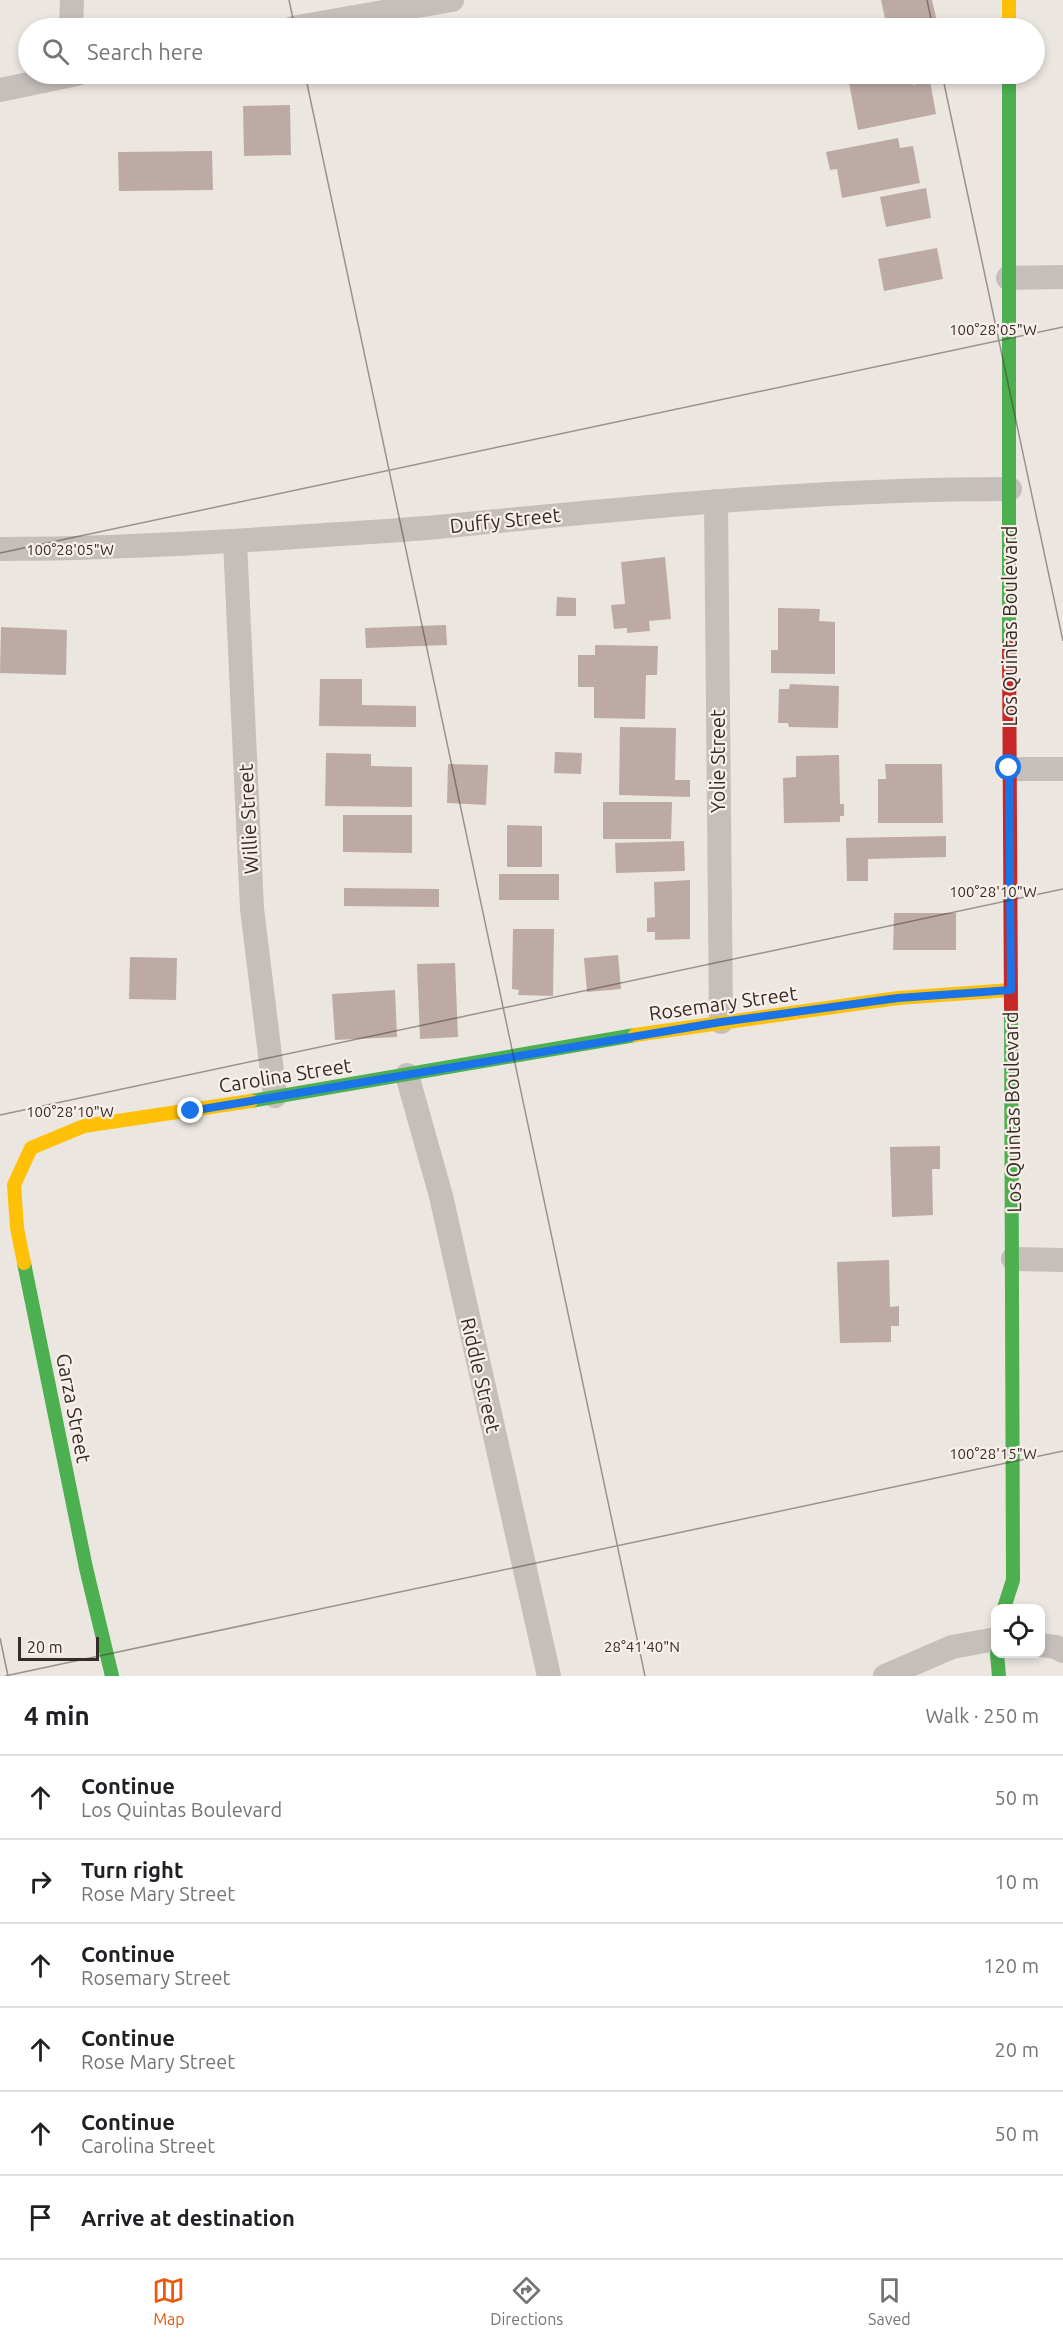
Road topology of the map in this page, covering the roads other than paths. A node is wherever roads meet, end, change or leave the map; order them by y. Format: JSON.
{"nodes":[{"id":1,"x":72,"y":0,"type":"edge"},
{"id":2,"x":452,"y":0,"type":"edge"},
{"id":3,"x":1009,"y":0,"type":"edge"},
{"id":4,"x":71,"y":18,"type":"edge"},
{"id":5,"x":349,"y":18,"type":"edge"},
{"id":6,"x":1009,"y":18,"type":"edge"},
{"id":7,"x":27,"y":84,"type":"edge"},
{"id":8,"x":1009,"y":84,"type":"edge"},
{"id":9,"x":0,"y":90,"type":"edge"},
{"id":10,"x":1063,"y":277,"type":"edge"},
{"id":11,"x":1008,"y":278,"type":"junction"},
{"id":12,"x":1010,"y":489,"type":"junction"},
{"id":13,"x":716,"y":501,"type":"junction"},
{"id":14,"x":235,"y":541,"type":"junction"},
{"id":15,"x":0,"y":549,"type":"edge"},
{"id":16,"x":1009,"y":768,"type":"junction"},
{"id":17,"x":1063,"y":769,"type":"edge"},
{"id":18,"x":1011,"y":990,"type":"junction"},
{"id":19,"x":721,"y":1022,"type":"junction"},
{"id":20,"x":407,"y":1075,"type":"junction"},
{"id":21,"x":275,"y":1096,"type":"junction"},
{"id":22,"x":32,"y":1148,"type":"joint"},
{"id":23,"x":1013,"y":1259,"type":"junction"},
{"id":24,"x":1063,"y":1260,"type":"edge"},
{"id":25,"x":1005,"y":1604,"type":"edge"},
{"id":26,"x":991,"y":1640,"type":"edge"},
{"id":27,"x":1045,"y":1646,"type":"edge"},
{"id":28,"x":1063,"y":1651,"type":"edge"},
{"id":29,"x":997,"y":1658,"type":"edge"},
{"id":30,"x":112,"y":1676,"type":"edge"},
{"id":31,"x":549,"y":1676,"type":"edge"},
{"id":32,"x":885,"y":1676,"type":"edge"},
{"id":33,"x":999,"y":1676,"type":"edge"}],
"edges":[{"from":1,"to":4,"type":"street"},
{"from":2,"to":5,"type":"street"},
{"from":3,"to":6,"type":"street"},
{"from":7,"to":9,"type":"street"},
{"from":8,"to":11,"type":"street","name":"Los Quintas Boulevard"},
{"from":10,"to":11,"type":"street"},
{"from":11,"to":12,"type":"street","name":"Los Quintas Boulevard"},
{"from":12,"to":13,"type":"street","name":"Duffy Street"},
{"from":12,"to":16,"type":"street","name":"Los Quintas Boulevard"},
{"from":13,"to":14,"type":"street","name":"Duffy Street"},
{"from":13,"to":19,"type":"street","name":"Yolie Street"},
{"from":14,"to":15,"type":"street","name":"Duffy Street"},
{"from":14,"to":21,"type":"street","name":"Willie Street"},
{"from":16,"to":17,"type":"street"},
{"from":16,"to":18,"type":"street","name":"Los Quintas Boulevard"},
{"from":18,"to":19,"type":"street","name":"Rosemary Street"},
{"from":18,"to":23,"type":"street","name":"Los Quintas Boulevard"},
{"from":19,"to":20,"type":"street","name":"Rosemary Street"},
{"from":20,"to":21,"type":"street","name":"Carolina Street"},
{"from":20,"to":31,"type":"street","name":"Riddle Street"},
{"from":21,"to":22,"type":"street","name":"Carolina Street"},
{"from":22,"to":30,"type":"street","name":"Garza Street"},
{"from":23,"to":24,"type":"street"},
{"from":23,"to":25,"type":"street","name":"Los Quintas Boulevard"},
{"from":26,"to":32,"type":"street"},
{"from":27,"to":28,"type":"street"},
{"from":29,"to":33,"type":"street"}]}
